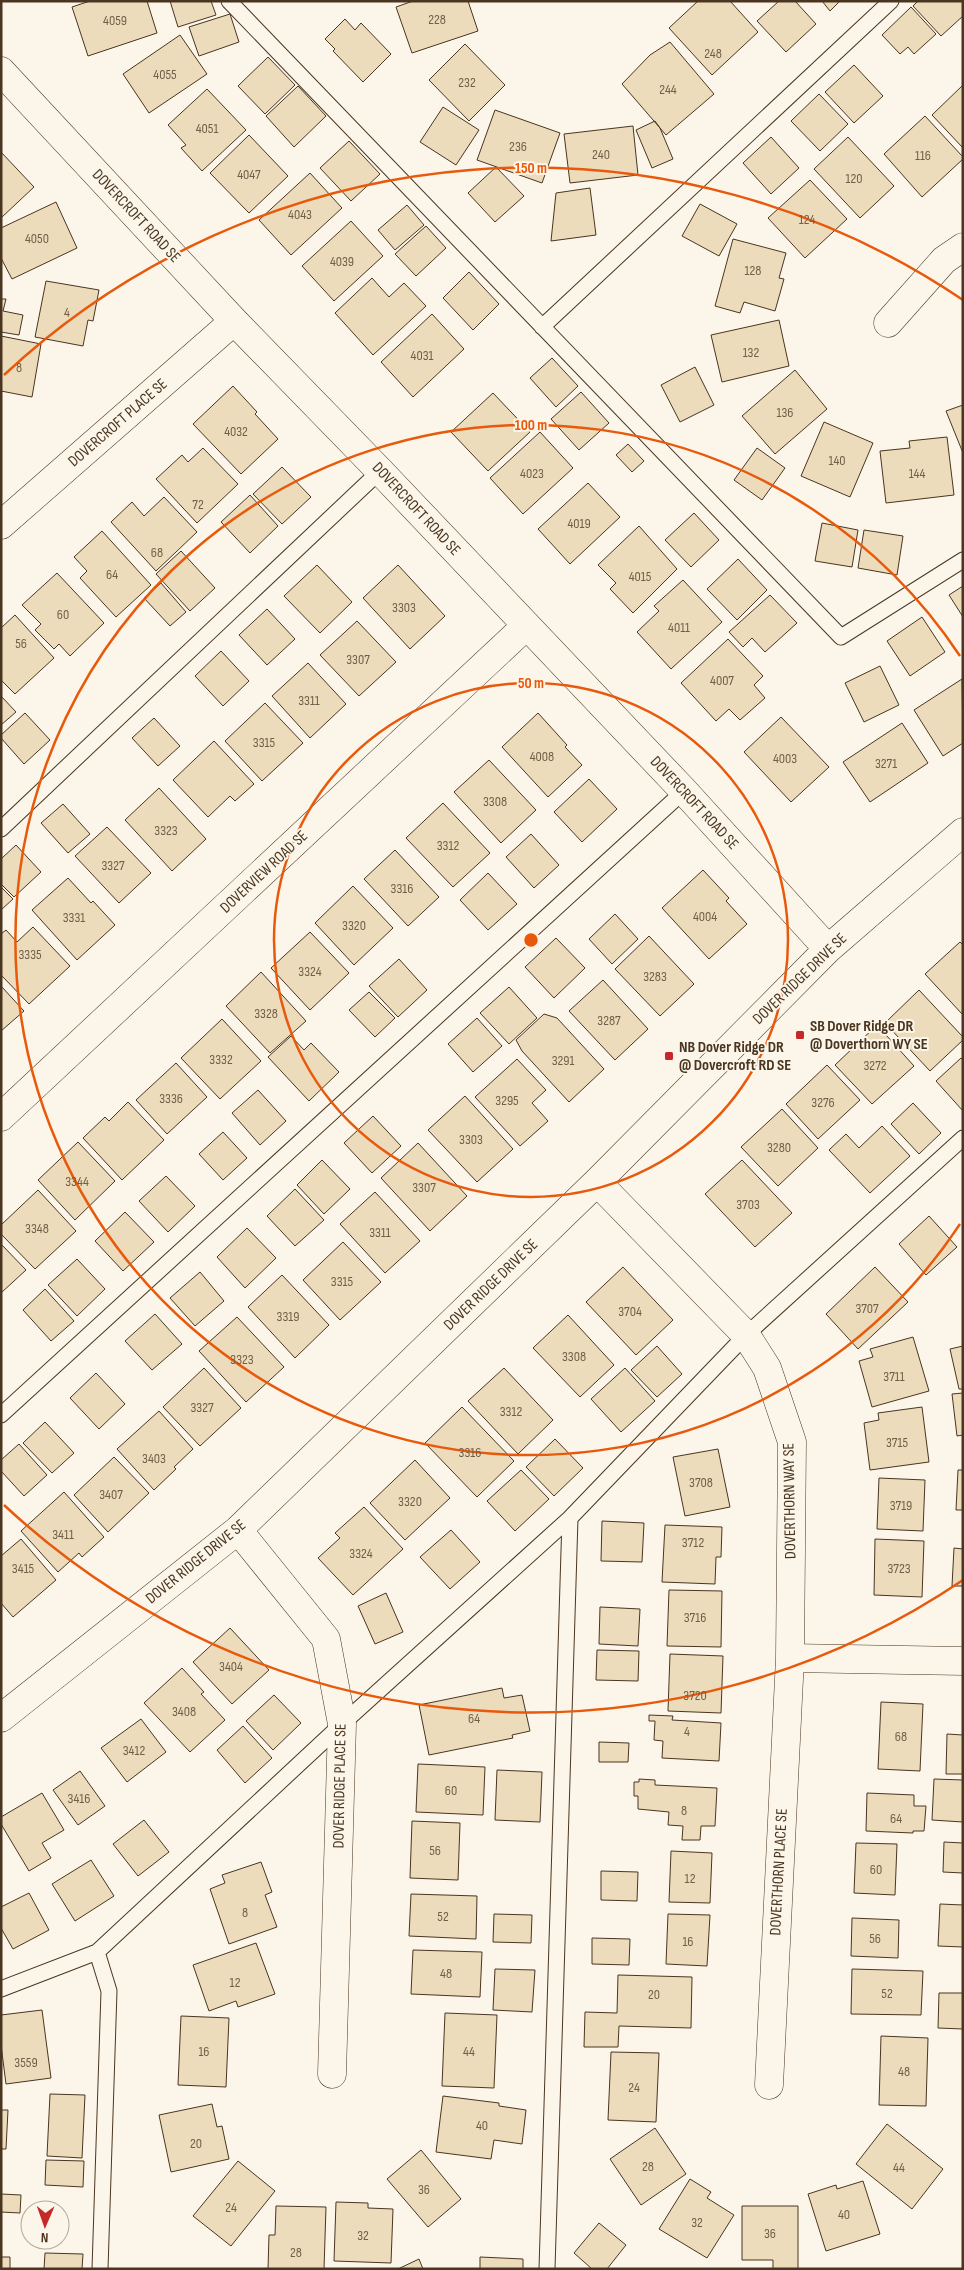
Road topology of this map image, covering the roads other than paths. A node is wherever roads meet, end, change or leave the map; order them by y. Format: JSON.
{"nodes":[{"id":1,"x":229,"y":1,"type":"edge"},
{"id":2,"x":891,"y":1,"type":"edge"},
{"id":3,"x":1,"y":71,"type":"edge"},
{"id":4,"x":963,"y":247,"type":"edge"},
{"id":5,"x":234,"y":321,"type":"junction"},
{"id":6,"x":888,"y":323,"type":"dead end"},
{"id":7,"x":542,"y":327,"type":"junction"},
{"id":8,"x":380,"y":470,"type":"junction"},
{"id":9,"x":1,"y":525,"type":"edge"},
{"id":10,"x":963,"y":560,"type":"edge"},
{"id":11,"x":526,"y":626,"type":"junction"},
{"id":12,"x":684,"y":791,"type":"junction"},
{"id":13,"x":1,"y":829,"type":"edge"},
{"id":14,"x":963,"y":832,"type":"edge"},
{"id":15,"x":828,"y":949,"type":"junction"},
{"id":16,"x":1,"y":1117,"type":"edge"},
{"id":17,"x":963,"y":1138,"type":"edge"},
{"id":18,"x":597,"y":1182,"type":"junction"},
{"id":19,"x":746,"y":1336,"type":"junction"},
{"id":20,"x":1,"y":1416,"type":"edge"},
{"id":21,"x":570,"y":1518,"type":"junction"},
{"id":22,"x":238,"y":1530,"type":"junction"},
{"id":23,"x":790,"y":1658,"type":"junction"},
{"id":24,"x":963,"y":1661,"type":"edge"},
{"id":25,"x":1,"y":1718,"type":"edge"},
{"id":26,"x":342,"y":1724,"type":"junction"},
{"id":27,"x":97,"y":1952,"type":"junction"},
{"id":28,"x":1,"y":1989,"type":"edge"},
{"id":29,"x":332,"y":2074,"type":"dead end"},
{"id":30,"x":769,"y":2085,"type":"dead end"},
{"id":31,"x":100,"y":2269,"type":"edge"},
{"id":32,"x":547,"y":2269,"type":"edge"}],
"edges":[{"from":1,"to":7,"type":"lane"},
{"from":2,"to":7,"type":"lane"},
{"from":3,"to":5,"type":"street","name":"DOVERCROFT ROAD SE"},
{"from":4,"to":6,"type":"street"},
{"from":5,"to":8,"type":"street","name":"DOVERCROFT ROAD SE"},
{"from":5,"to":9,"type":"street","name":"DOVERCROFT PLACE SE"},
{"from":7,"to":10,"type":"lane"},
{"from":8,"to":11,"type":"street","name":"DOVERCROFT ROAD SE"},
{"from":8,"to":13,"type":"lane"},
{"from":11,"to":12,"type":"street","name":"DOVERCROFT ROAD SE"},
{"from":11,"to":16,"type":"street","name":"DOVERVIEW ROAD SE"},
{"from":12,"to":15,"type":"street","name":"DOVERCROFT ROAD SE"},
{"from":12,"to":20,"type":"lane"},
{"from":14,"to":15,"type":"street","name":"DOVER RIDGE DRIVE SE"},
{"from":15,"to":18,"type":"street","name":"DOVER RIDGE DRIVE SE"},
{"from":17,"to":19,"type":"lane"},
{"from":18,"to":19,"type":"street","name":"DOVERTHORN WAY SE"},
{"from":18,"to":22,"type":"street","name":"DOVER RIDGE DRIVE SE"},
{"from":19,"to":21,"type":"lane"},
{"from":19,"to":23,"type":"street","name":"DOVERTHORN WAY SE"},
{"from":21,"to":26,"type":"lane"},
{"from":21,"to":32,"type":"lane"},
{"from":22,"to":25,"type":"street","name":"DOVER RIDGE DRIVE SE"},
{"from":22,"to":26,"type":"street","name":"DOVER RIDGE PLACE SE"},
{"from":23,"to":24,"type":"street"},
{"from":23,"to":30,"type":"street","name":"DOVERTHORN PLACE SE"},
{"from":26,"to":27,"type":"lane"},
{"from":26,"to":29,"type":"street","name":"DOVER RIDGE PLACE SE"},
{"from":27,"to":28,"type":"lane"},
{"from":27,"to":31,"type":"lane"}]}
